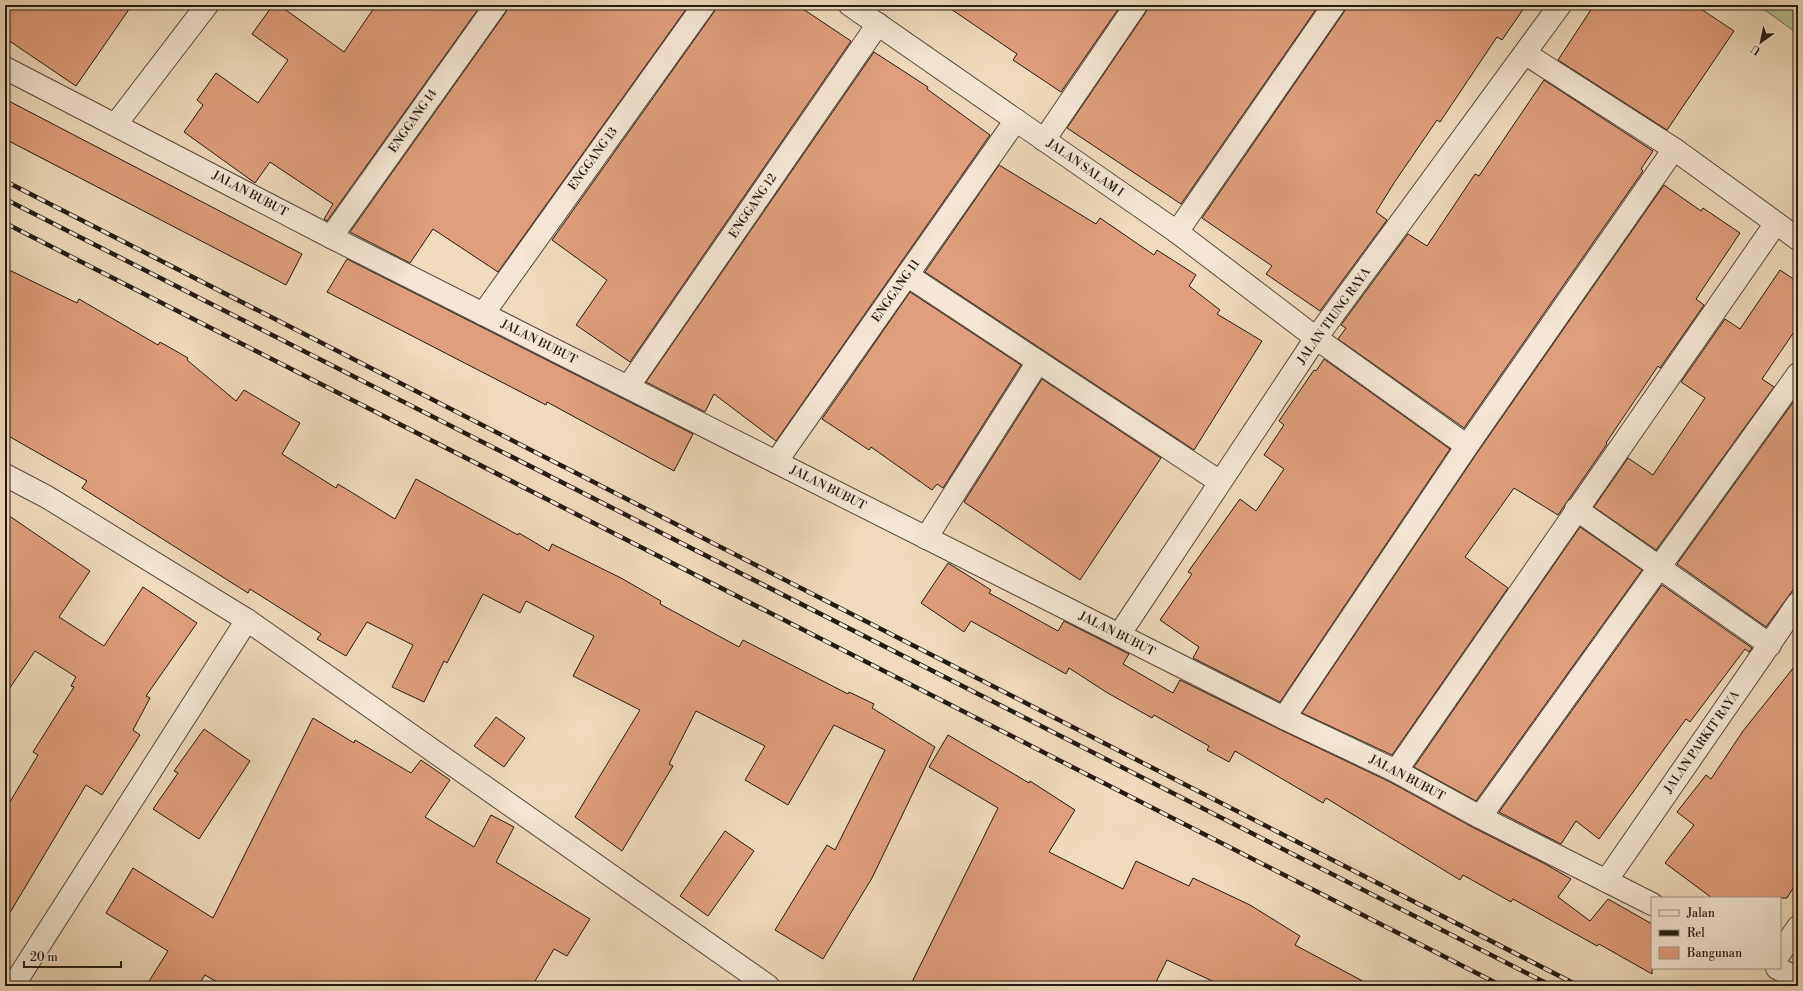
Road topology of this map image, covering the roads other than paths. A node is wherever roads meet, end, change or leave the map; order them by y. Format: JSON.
{"nodes":[{"id":1,"x":208,"y":5,"type":"edge"},
{"id":2,"x":496,"y":5,"type":"edge"},
{"id":3,"x":704,"y":5,"type":"edge"},
{"id":4,"x":850,"y":5,"type":"edge"},
{"id":5,"x":1136,"y":5,"type":"edge"},
{"id":6,"x":1334,"y":5,"type":"edge"},
{"id":7,"x":1560,"y":5,"type":"edge"},
{"id":8,"x":878,"y":24,"type":"junction"},
{"id":9,"x":1526,"y":54,"type":"junction"},
{"id":10,"x":5,"y":68,"type":"edge"},
{"id":11,"x":1016,"y":120,"type":"junction"},
{"id":12,"x":116,"y":124,"type":"junction"},
{"id":13,"x":1044,"y":140,"type":"junction"},
{"id":14,"x":1674,"y":149,"type":"junction"},
{"id":15,"x":1776,"y":223,"type":"junction"},
{"id":16,"x":1177,"y":232,"type":"junction"},
{"id":17,"x":331,"y":237,"type":"junction"},
{"id":18,"x":1798,"y":239,"type":"edge"},
{"id":19,"x":907,"y":275,"type":"junction"},
{"id":20,"x":483,"y":314,"type":"junction"},
{"id":21,"x":1316,"y":338,"type":"junction"},
{"id":22,"x":1038,"y":362,"type":"junction"},
{"id":23,"x":1798,"y":374,"type":"edge"},
{"id":24,"x":628,"y":387,"type":"junction"},
{"id":25,"x":1468,"y":446,"type":"junction"},
{"id":26,"x":776,"y":462,"type":"junction"},
{"id":27,"x":5,"y":475,"type":"edge"},
{"id":28,"x":1220,"y":482,"type":"junction"},
{"id":29,"x":1576,"y":509,"type":"junction"},
{"id":30,"x":926,"y":538,"type":"junction"},
{"id":31,"x":1659,"y":568,"type":"junction"},
{"id":32,"x":1798,"y":603,"type":"edge"},
{"id":33,"x":247,"y":620,"type":"junction"},
{"id":34,"x":1119,"y":635,"type":"junction"},
{"id":35,"x":1770,"y":645,"type":"junction"},
{"id":36,"x":1284,"y":718,"type":"junction"},
{"id":37,"x":1396,"y":771,"type":"junction"},
{"id":38,"x":1480,"y":817,"type":"junction"},
{"id":39,"x":1606,"y":881,"type":"junction"},
{"id":40,"x":1651,"y":904,"type":"edge"},
{"id":41,"x":1798,"y":927,"type":"edge"},
{"id":42,"x":1781,"y":952,"type":"edge"},
{"id":43,"x":1779,"y":969,"type":"edge"},
{"id":44,"x":1798,"y":979,"type":"edge"},
{"id":45,"x":13,"y":986,"type":"edge"},
{"id":46,"x":768,"y":986,"type":"edge"}],
"edges":[{"from":1,"to":12,"type":"street"},
{"from":2,"to":17,"type":"street","name":"ENGGANG 14"},
{"from":3,"to":20,"type":"street","name":"ENGGANG 13"},
{"from":4,"to":8,"type":"street","name":"JALAN SALAM I"},
{"from":5,"to":13,"type":"street"},
{"from":6,"to":16,"type":"street"},
{"from":7,"to":9,"type":"street","name":"JALAN TIUNG RAYA"},
{"from":8,"to":11,"type":"street","name":"JALAN SALAM I"},
{"from":8,"to":24,"type":"street","name":"ENGGANG 12"},
{"from":9,"to":14,"type":"street"},
{"from":9,"to":21,"type":"street","name":"JALAN TIUNG RAYA"},
{"from":10,"to":12,"type":"street","name":"JALAN BUBUT"},
{"from":11,"to":13,"type":"street","name":"JALAN SALAM I"},
{"from":11,"to":19,"type":"street","name":"ENGGANG 11"},
{"from":12,"to":17,"type":"street","name":"JALAN BUBUT"},
{"from":13,"to":16,"type":"street","name":"JALAN SALAM I"},
{"from":14,"to":15,"type":"street"},
{"from":14,"to":25,"type":"street"},
{"from":15,"to":18,"type":"street"},
{"from":15,"to":29,"type":"street"},
{"from":16,"to":21,"type":"street","name":"JALAN SALAM I"},
{"from":17,"to":20,"type":"street","name":"JALAN BUBUT"},
{"from":19,"to":22,"type":"street"},
{"from":19,"to":26,"type":"street","name":"ENGGANG 11"},
{"from":20,"to":24,"type":"street","name":"JALAN BUBUT"},
{"from":21,"to":25,"type":"street","name":"JALAN SALAM I"},
{"from":21,"to":28,"type":"street","name":"JALAN TIUNG RAYA"},
{"from":22,"to":28,"type":"street"},
{"from":22,"to":30,"type":"street"},
{"from":23,"to":31,"type":"street"},
{"from":24,"to":26,"type":"street","name":"JALAN BUBUT"},
{"from":25,"to":36,"type":"street"},
{"from":26,"to":30,"type":"street","name":"JALAN BUBUT"},
{"from":27,"to":33,"type":"street"},
{"from":28,"to":34,"type":"street","name":"JALAN TIUNG RAYA"},
{"from":29,"to":31,"type":"street"},
{"from":29,"to":37,"type":"street"},
{"from":30,"to":34,"type":"street","name":"JALAN BUBUT"},
{"from":31,"to":35,"type":"street"},
{"from":31,"to":38,"type":"street"},
{"from":32,"to":35,"type":"street","name":"JALAN PARKIT RAYA"},
{"from":33,"to":45,"type":"street"},
{"from":33,"to":46,"type":"street"},
{"from":34,"to":36,"type":"street","name":"JALAN BUBUT"},
{"from":35,"to":39,"type":"street","name":"JALAN PARKIT RAYA"},
{"from":36,"to":37,"type":"street","name":"JALAN BUBUT"},
{"from":37,"to":38,"type":"street","name":"JALAN BUBUT"},
{"from":38,"to":39,"type":"street","name":"JALAN BUBUT"},
{"from":39,"to":40,"type":"street","name":"JALAN BUBUT"},
{"from":41,"to":42,"type":"street"},
{"from":43,"to":44,"type":"street"}]}
